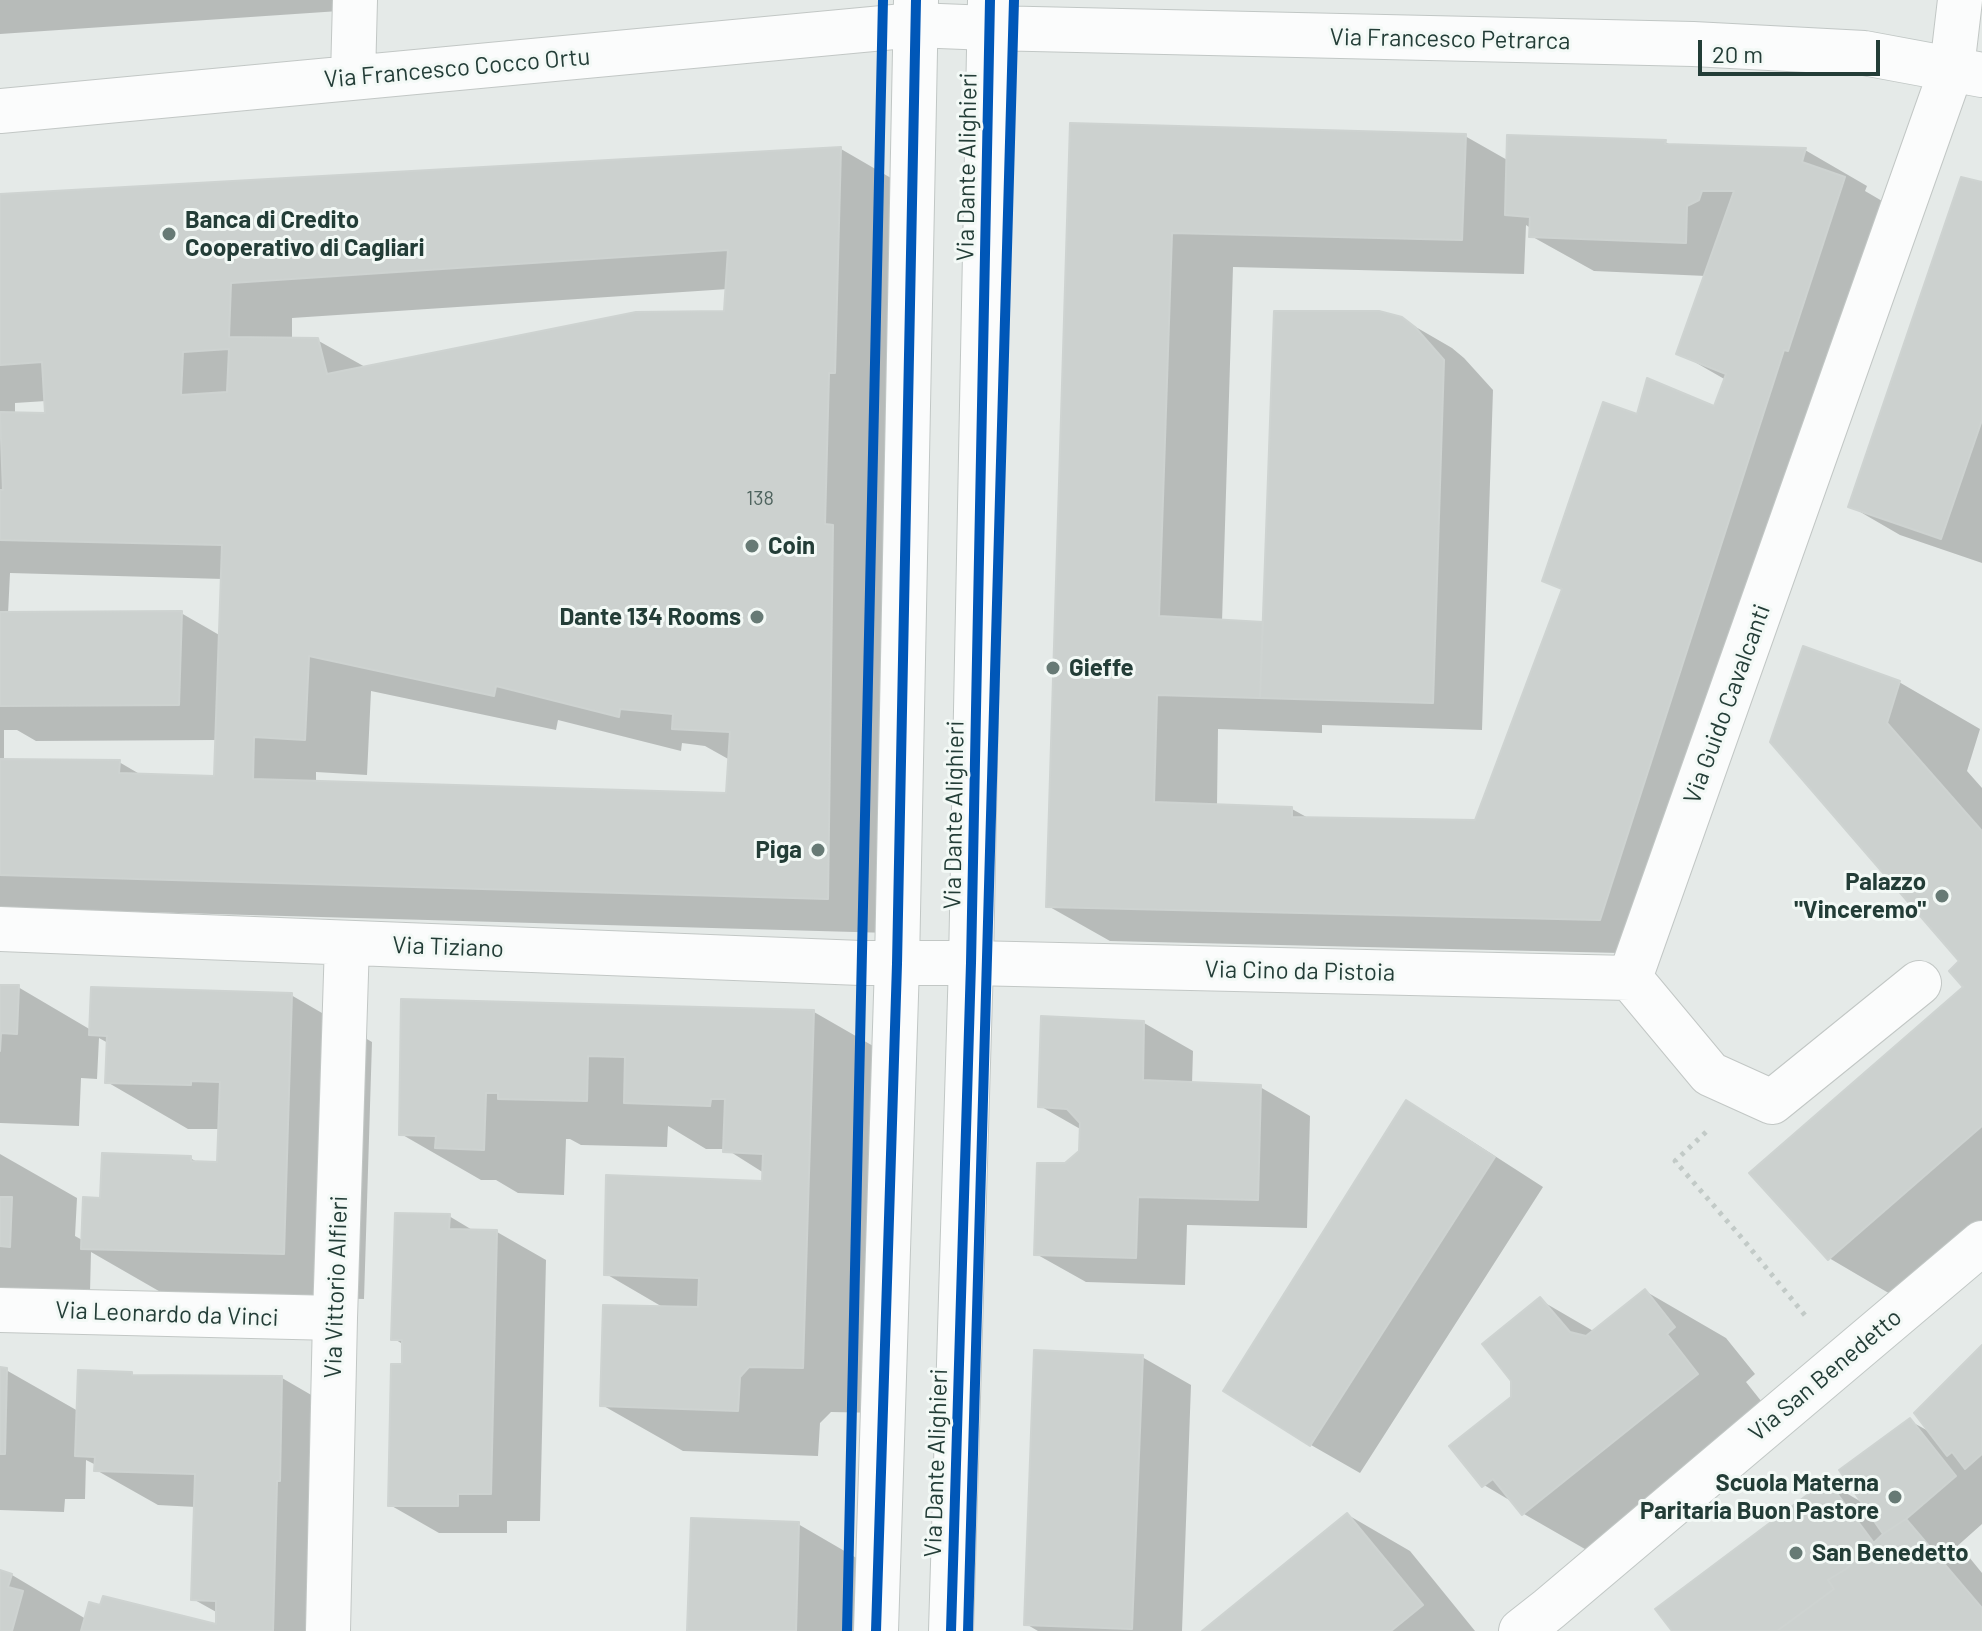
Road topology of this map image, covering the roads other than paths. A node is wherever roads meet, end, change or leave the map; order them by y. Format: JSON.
{"nodes":[{"id":1,"x":355,"y":0,"type":"edge"},
{"id":2,"x":1960,"y":0,"type":"edge"},
{"id":3,"x":915,"y":12,"type":"edge"},
{"id":4,"x":990,"y":14,"type":"edge"},
{"id":5,"x":1967,"y":72,"type":"edge"},
{"id":6,"x":353,"y":77,"type":"junction"},
{"id":7,"x":0,"y":111,"type":"edge"},
{"id":8,"x":0,"y":929,"type":"edge"},
{"id":9,"x":347,"y":943,"type":"junction"},
{"id":10,"x":971,"y":963,"type":"junction"},
{"id":11,"x":897,"y":964,"type":"junction"},
{"id":12,"x":1630,"y":978,"type":"junction"},
{"id":13,"x":1919,"y":983,"type":"dead end"},
{"id":14,"x":1982,"y":1243,"type":"edge"},
{"id":15,"x":0,"y":1310,"type":"edge"},
{"id":16,"x":335,"y":1318,"type":"junction"},
{"id":17,"x":1546,"y":1624,"type":"edge"},
{"id":18,"x":328,"y":1631,"type":"edge"},
{"id":19,"x":876,"y":1631,"type":"edge"},
{"id":20,"x":951,"y":1631,"type":"edge"}],
"edges":[{"from":1,"to":6,"type":"street"},
{"from":2,"to":5,"type":"street","name":"Via Guido Cavalcanti"},
{"from":3,"to":4,"type":"street","name":"Via Francesco Petrarca"},
{"from":3,"to":6,"type":"street","name":"Via Francesco Cocco Ortu"},
{"from":3,"to":11,"type":"street"},
{"from":4,"to":5,"type":"street","name":"Via Francesco Petrarca"},
{"from":4,"to":10,"type":"street","name":"Via Dante Alighieri"},
{"from":5,"to":12,"type":"street","name":"Via Guido Cavalcanti"},
{"from":6,"to":7,"type":"street","name":"Via Francesco Cocco Ortu"},
{"from":8,"to":9,"type":"street","name":"Via Tiziano"},
{"from":9,"to":11,"type":"street","name":"Via Tiziano"},
{"from":9,"to":16,"type":"street","name":"Via Vittorio Alfieri"},
{"from":10,"to":11,"type":"street"},
{"from":10,"to":12,"type":"street","name":"Via Cino da Pistoia"},
{"from":10,"to":20,"type":"street","name":"Via Dante Alighieri"},
{"from":11,"to":19,"type":"street"},
{"from":12,"to":13,"type":"street"},
{"from":14,"to":17,"type":"street","name":"Via San Benedetto"},
{"from":15,"to":16,"type":"street","name":"Via Leonardo da Vinci"},
{"from":16,"to":18,"type":"street","name":"Via Vittorio Alfieri"}]}
